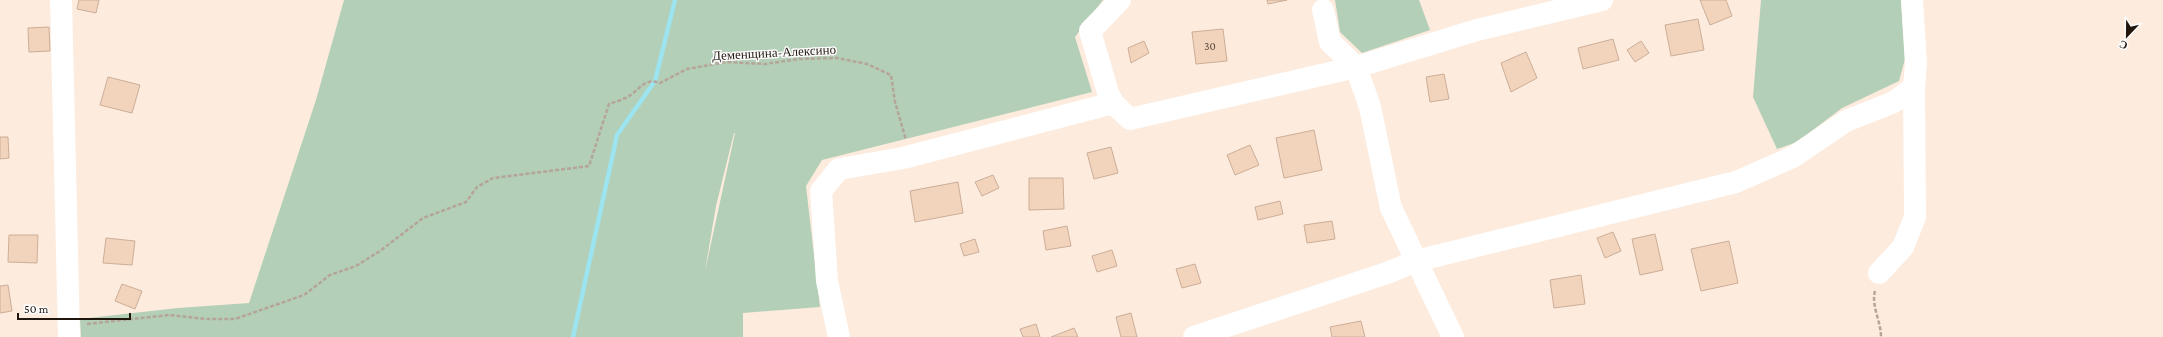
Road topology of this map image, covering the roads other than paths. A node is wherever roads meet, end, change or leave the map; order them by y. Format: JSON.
{"nodes":[{"id":1,"x":61,"y":0,"type":"edge"},
{"id":2,"x":1120,"y":0,"type":"edge"},
{"id":3,"x":1602,"y":0,"type":"edge"},
{"id":4,"x":1912,"y":0,"type":"edge"},
{"id":5,"x":1323,"y":10,"type":"dead end"},
{"id":6,"x":1356,"y":67,"type":"junction"},
{"id":7,"x":1914,"y":86,"type":"junction"},
{"id":8,"x":1113,"y":103,"type":"junction"},
{"id":9,"x":1416,"y":261,"type":"junction"},
{"id":10,"x":1879,"y":273,"type":"road end"},
{"id":11,"x":77,"y":330,"type":"edge"},
{"id":12,"x":839,"y":337,"type":"edge"},
{"id":13,"x":1194,"y":337,"type":"edge"},
{"id":14,"x":1453,"y":337,"type":"edge"}],
"edges":[{"from":1,"to":11,"type":"street"},
{"from":2,"to":8,"type":"street"},
{"from":3,"to":6,"type":"street"},
{"from":4,"to":7,"type":"street"},
{"from":5,"to":6,"type":"street"},
{"from":6,"to":8,"type":"street"},
{"from":6,"to":9,"type":"street"},
{"from":7,"to":9,"type":"street"},
{"from":7,"to":10,"type":"street"},
{"from":8,"to":12,"type":"street"},
{"from":9,"to":13,"type":"street"},
{"from":9,"to":14,"type":"street"}]}
